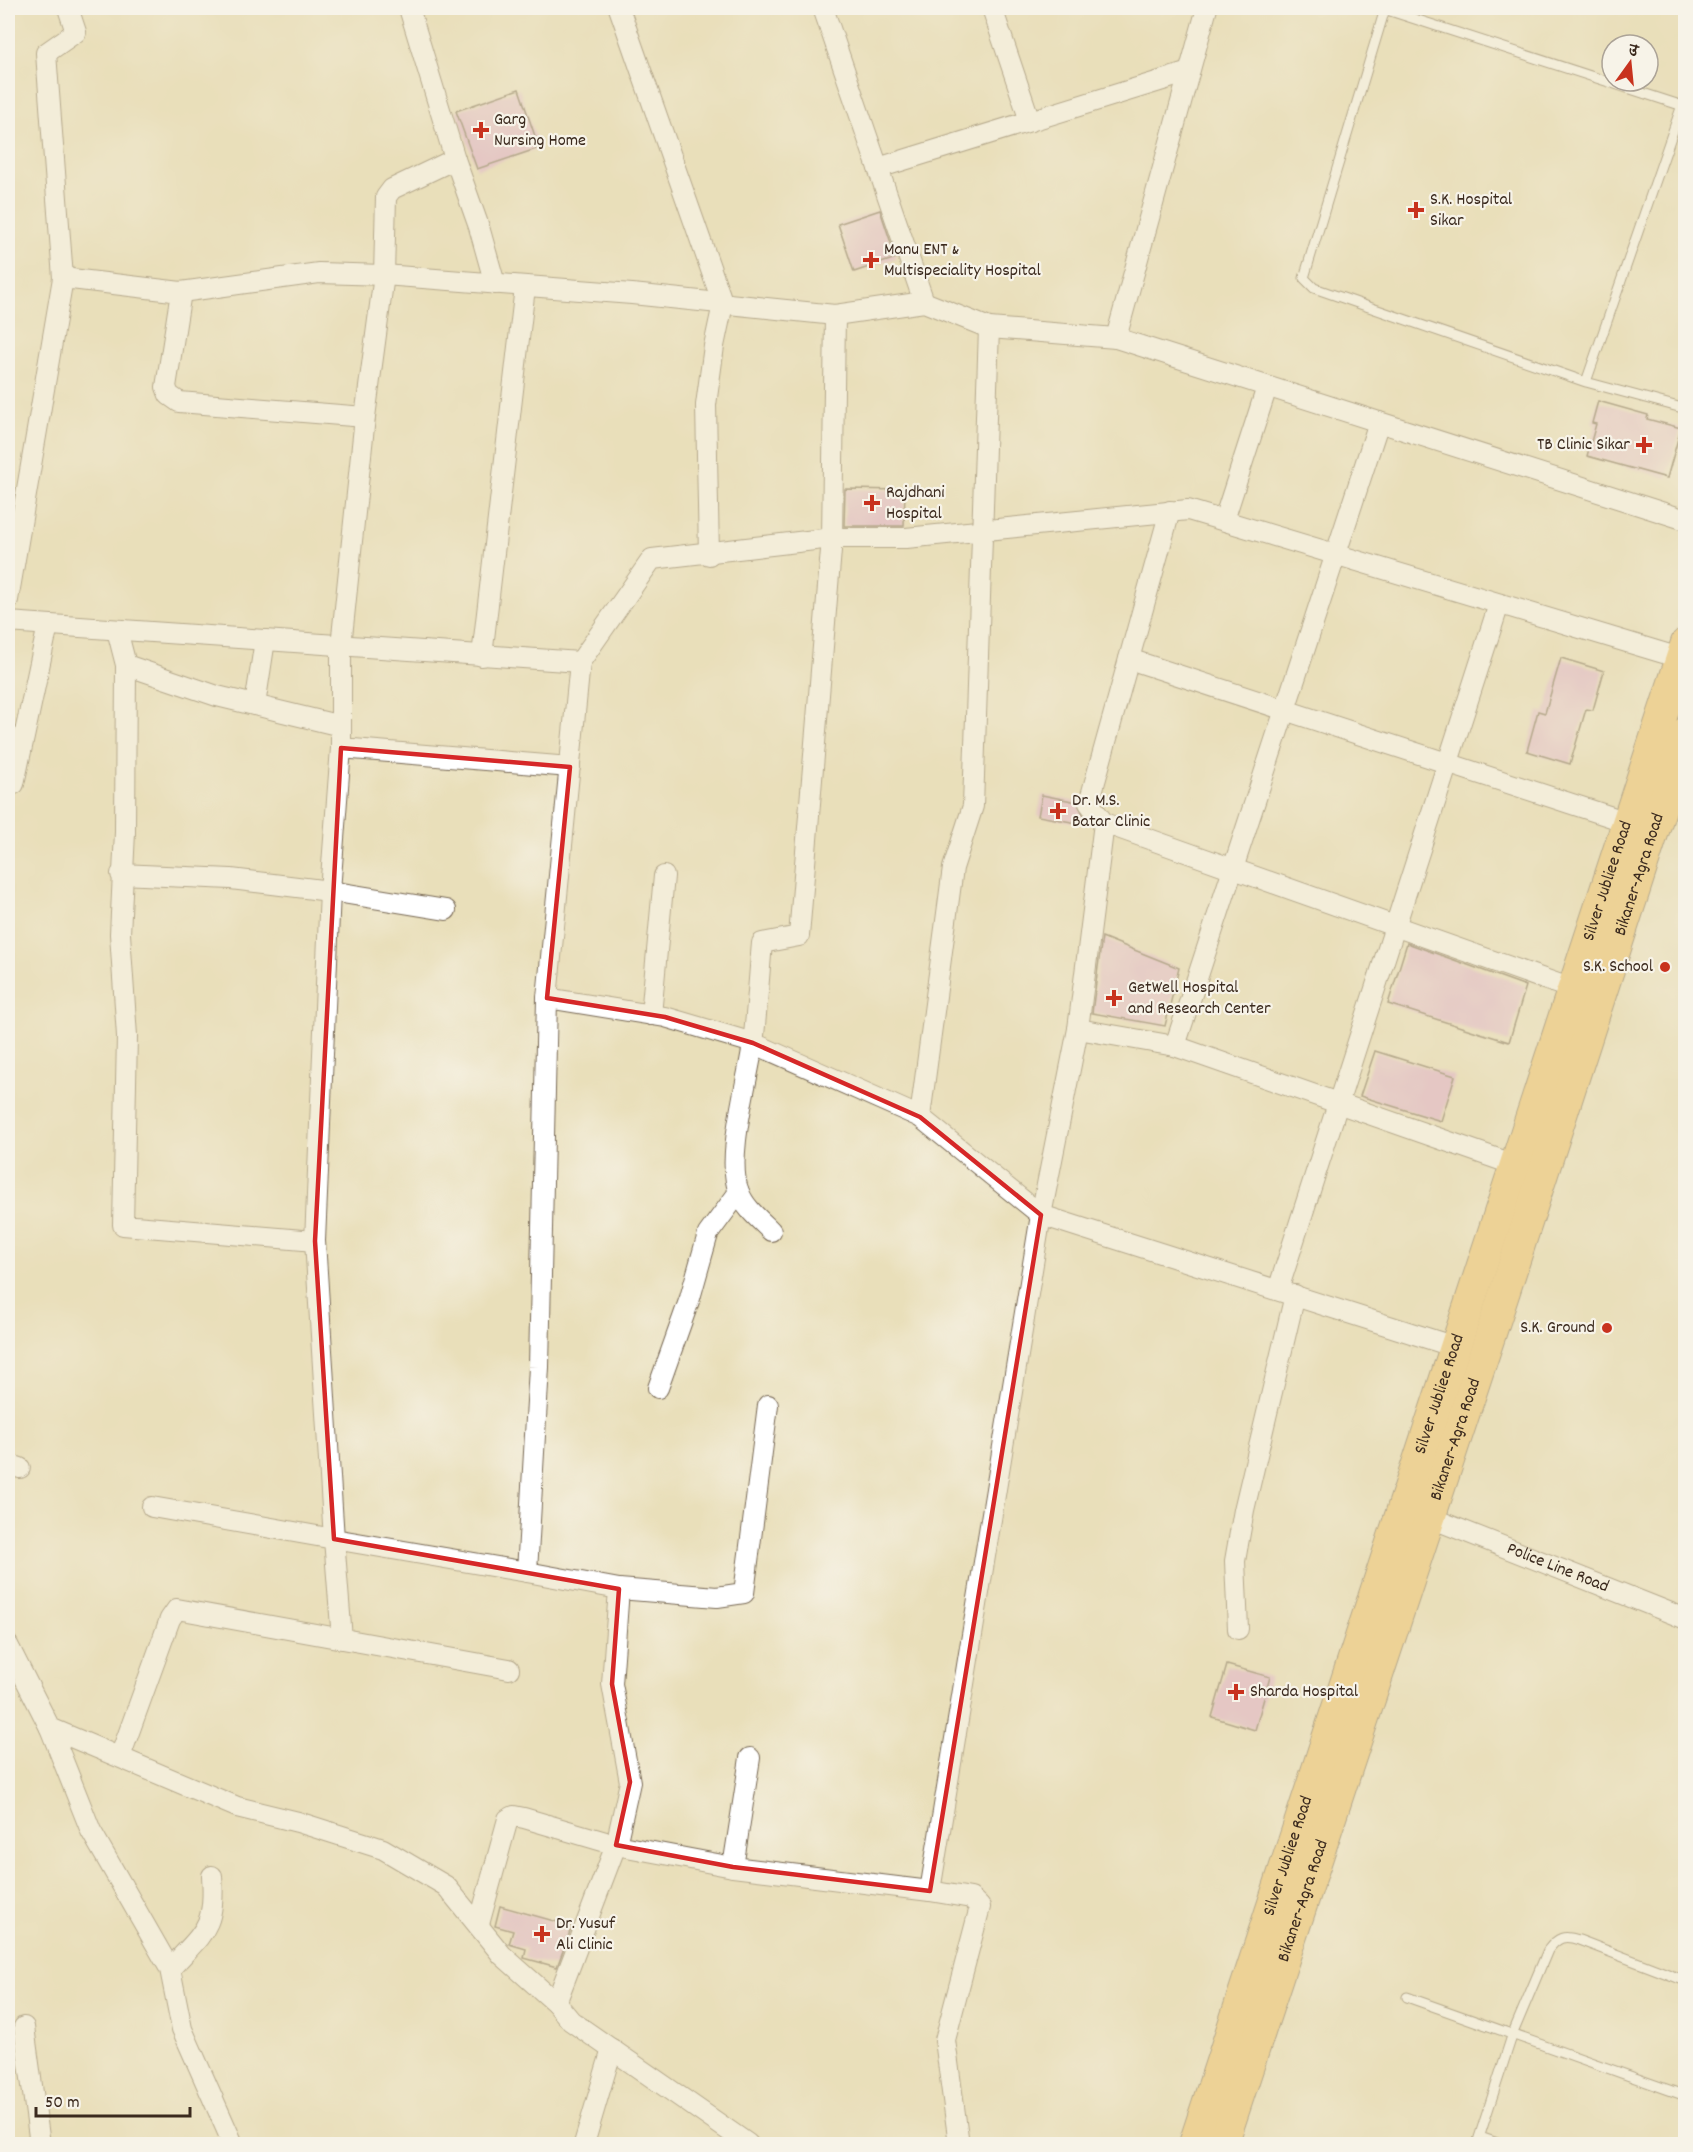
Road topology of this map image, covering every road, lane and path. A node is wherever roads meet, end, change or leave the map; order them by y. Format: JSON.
{"nodes":[{"id":1,"x":68,"y":8,"type":"edge"},
{"id":2,"x":409,"y":8,"type":"edge"},
{"id":3,"x":619,"y":8,"type":"edge"},
{"id":4,"x":823,"y":8,"type":"edge"},
{"id":5,"x":992,"y":8,"type":"edge"},
{"id":6,"x":1208,"y":8,"type":"edge"},
{"id":7,"x":1383,"y":8,"type":"edge"},
{"id":8,"x":1190,"y":72,"type":"junction"},
{"id":9,"x":1684,"y":106,"type":"edge"},
{"id":10,"x":1030,"y":121,"type":"junction"},
{"id":11,"x":455,"y":159,"type":"junction"},
{"id":12,"x":878,"y":168,"type":"junction"},
{"id":13,"x":384,"y":275,"type":"junction"},
{"id":14,"x":63,"y":278,"type":"junction"},
{"id":15,"x":495,"y":284,"type":"junction"},
{"id":16,"x":525,"y":287,"type":"junction"},
{"id":17,"x":181,"y":292,"type":"junction"},
{"id":18,"x":924,"y":302,"type":"junction"},
{"id":19,"x":723,"y":304,"type":"junction"},
{"id":20,"x":835,"y":315,"type":"junction"},
{"id":21,"x":989,"y":328,"type":"junction"},
{"id":22,"x":1116,"y":339,"type":"junction"},
{"id":23,"x":1586,"y":382,"type":"junction"},
{"id":24,"x":1267,"y":387,"type":"junction"},
{"id":25,"x":1686,"y":409,"type":"edge"},
{"id":26,"x":365,"y":417,"type":"junction"},
{"id":27,"x":1379,"y":422,"type":"junction"},
{"id":28,"x":1170,"y":511,"type":"junction"},
{"id":29,"x":1224,"y":520,"type":"junction"},
{"id":30,"x":1686,"y":520,"type":"edge"},
{"id":31,"x":982,"y":530,"type":"junction"},
{"id":32,"x":832,"y":538,"type":"junction"},
{"id":33,"x":1336,"y":554,"type":"junction"},
{"id":34,"x":709,"y":555,"type":"junction"},
{"id":35,"x":8,"y":600,"type":"edge"},
{"id":36,"x":1498,"y":603,"type":"junction"},
{"id":37,"x":8,"y":622,"type":"edge"},
{"id":38,"x":48,"y":625,"type":"junction"},
{"id":39,"x":117,"y":630,"type":"junction"},
{"id":40,"x":265,"y":640,"type":"junction"},
{"id":41,"x":341,"y":646,"type":"junction"},
{"id":42,"x":1683,"y":651,"type":"edge"},
{"id":43,"x":482,"y":656,"type":"junction"},
{"id":44,"x":1129,"y":659,"type":"junction"},
{"id":45,"x":580,"y":662,"type":"junction"},
{"id":46,"x":126,"y":665,"type":"junction"},
{"id":47,"x":255,"y":705,"type":"junction"},
{"id":48,"x":1285,"y":710,"type":"junction"},
{"id":49,"x":341,"y":726,"type":"junction"},
{"id":50,"x":1686,"y":732,"type":"edge"},
{"id":51,"x":341,"y":748,"type":"junction"},
{"id":52,"x":1447,"y":765,"type":"junction"},
{"id":53,"x":570,"y":766,"type":"junction"},
{"id":54,"x":15,"y":784,"type":"dead end"},
{"id":55,"x":1627,"y":822,"type":"junction"},
{"id":56,"x":1104,"y":823,"type":"junction"},
{"id":57,"x":1233,"y":869,"type":"junction"},
{"id":58,"x":121,"y":874,"type":"junction"},
{"id":59,"x":664,"y":876,"type":"dead end"},
{"id":60,"x":330,"y":891,"type":"junction"},
{"id":61,"x":446,"y":910,"type":"dead end"},
{"id":62,"x":1395,"y":926,"type":"junction"},
{"id":63,"x":1572,"y":989,"type":"junction"},
{"id":64,"x":547,"y":999,"type":"junction"},
{"id":65,"x":651,"y":1016,"type":"junction"},
{"id":66,"x":1078,"y":1029,"type":"junction"},
{"id":67,"x":753,"y":1044,"type":"junction"},
{"id":68,"x":1175,"y":1046,"type":"junction"},
{"id":69,"x":1339,"y":1103,"type":"junction"},
{"id":70,"x":920,"y":1117,"type":"junction"},
{"id":71,"x":1515,"y":1165,"type":"junction"},
{"id":72,"x":739,"y":1192,"type":"junction"},
{"id":73,"x":1041,"y":1215,"type":"junction"},
{"id":74,"x":771,"y":1231,"type":"dead end"},
{"id":75,"x":315,"y":1241,"type":"junction"},
{"id":76,"x":1287,"y":1293,"type":"junction"},
{"id":77,"x":1455,"y":1347,"type":"junction"},
{"id":78,"x":658,"y":1388,"type":"dead end"},
{"id":79,"x":768,"y":1405,"type":"dead end"},
{"id":80,"x":152,"y":1507,"type":"dead end"},
{"id":81,"x":1403,"y":1507,"type":"junction"},
{"id":82,"x":1430,"y":1517,"type":"junction"},
{"id":83,"x":334,"y":1539,"type":"junction"},
{"id":84,"x":527,"y":1572,"type":"junction"},
{"id":85,"x":619,"y":1589,"type":"junction"},
{"id":86,"x":1686,"y":1619,"type":"edge"},
{"id":87,"x":1238,"y":1629,"type":"dead end"},
{"id":88,"x":342,"y":1639,"type":"junction"},
{"id":89,"x":8,"y":1645,"type":"edge"},
{"id":90,"x":509,"y":1669,"type":"dead end"},
{"id":91,"x":16,"y":1676,"type":"edge"},
{"id":92,"x":50,"y":1728,"type":"junction"},
{"id":93,"x":120,"y":1756,"type":"junction"},
{"id":94,"x":750,"y":1758,"type":"dead end"},
{"id":95,"x":616,"y":1845,"type":"junction"},
{"id":96,"x":733,"y":1867,"type":"junction"},
{"id":97,"x":212,"y":1876,"type":"dead end"},
{"id":98,"x":930,"y":1891,"type":"junction"},
{"id":99,"x":479,"y":1924,"type":"junction"},
{"id":100,"x":170,"y":1969,"type":"junction"},
{"id":101,"x":1686,"y":1981,"type":"edge"},
{"id":102,"x":1407,"y":1997,"type":"dead end"},
{"id":103,"x":556,"y":2002,"type":"junction"},
{"id":104,"x":24,"y":2027,"type":"dead end"},
{"id":105,"x":1513,"y":2033,"type":"junction"},
{"id":106,"x":612,"y":2049,"type":"junction"},
{"id":107,"x":1686,"y":2096,"type":"edge"},
{"id":108,"x":737,"y":2141,"type":"edge"},
{"id":109,"x":1478,"y":2141,"type":"edge"},
{"id":110,"x":40,"y":2145,"type":"edge"},
{"id":111,"x":233,"y":2145,"type":"edge"},
{"id":112,"x":584,"y":2145,"type":"edge"},
{"id":113,"x":959,"y":2145,"type":"edge"},
{"id":114,"x":1194,"y":2145,"type":"edge"},
{"id":115,"x":1223,"y":2145,"type":"edge"},
{"id":116,"x":1500,"y":2145,"type":"edge"}],
"edges":[{"from":1,"to":14,"type":"street"},
{"from":2,"to":11,"type":"street"},
{"from":3,"to":19,"type":"street"},
{"from":4,"to":12,"type":"street"},
{"from":5,"to":10,"type":"street"},
{"from":6,"to":8,"type":"street"},
{"from":7,"to":9,"type":"lane"},
{"from":7,"to":23,"type":"lane"},
{"from":8,"to":10,"type":"street"},
{"from":8,"to":22,"type":"street"},
{"from":9,"to":23,"type":"lane"},
{"from":10,"to":12,"type":"street"},
{"from":11,"to":13,"type":"street"},
{"from":11,"to":15,"type":"street"},
{"from":12,"to":18,"type":"street"},
{"from":13,"to":15,"type":"street"},
{"from":13,"to":17,"type":"street"},
{"from":13,"to":26,"type":"street"},
{"from":14,"to":17,"type":"street"},
{"from":14,"to":35,"type":"street"},
{"from":15,"to":16,"type":"street"},
{"from":16,"to":19,"type":"street"},
{"from":16,"to":43,"type":"street"},
{"from":17,"to":26,"type":"street"},
{"from":18,"to":20,"type":"street"},
{"from":18,"to":21,"type":"street"},
{"from":19,"to":20,"type":"street"},
{"from":19,"to":34,"type":"street"},
{"from":20,"to":32,"type":"street"},
{"from":21,"to":22,"type":"street"},
{"from":21,"to":31,"type":"street"},
{"from":22,"to":24,"type":"street"},
{"from":23,"to":25,"type":"lane"},
{"from":24,"to":27,"type":"street"},
{"from":24,"to":29,"type":"street"},
{"from":26,"to":41,"type":"street"},
{"from":27,"to":30,"type":"street"},
{"from":27,"to":33,"type":"street"},
{"from":28,"to":29,"type":"street"},
{"from":28,"to":31,"type":"street"},
{"from":28,"to":44,"type":"street"},
{"from":29,"to":33,"type":"street"},
{"from":31,"to":32,"type":"street"},
{"from":31,"to":70,"type":"street"},
{"from":32,"to":34,"type":"street"},
{"from":32,"to":67,"type":"street"},
{"from":33,"to":36,"type":"street"},
{"from":33,"to":48,"type":"street"},
{"from":34,"to":45,"type":"street"},
{"from":36,"to":42,"type":"street"},
{"from":36,"to":52,"type":"street"},
{"from":37,"to":38,"type":"street"},
{"from":38,"to":39,"type":"street"},
{"from":38,"to":54,"type":"street"},
{"from":39,"to":40,"type":"street"},
{"from":39,"to":46,"type":"street"},
{"from":40,"to":41,"type":"street"},
{"from":40,"to":47,"type":"street"},
{"from":41,"to":43,"type":"street"},
{"from":41,"to":49,"type":"street"},
{"from":42,"to":55,"type":"main road","name":"Silver Jubliee Road"},
{"from":43,"to":45,"type":"street"},
{"from":44,"to":48,"type":"street"},
{"from":44,"to":56,"type":"street"},
{"from":45,"to":53,"type":"street"},
{"from":46,"to":47,"type":"street"},
{"from":46,"to":58,"type":"street"},
{"from":47,"to":49,"type":"street"},
{"from":48,"to":52,"type":"street"},
{"from":48,"to":57,"type":"street"},
{"from":49,"to":51,"type":"street"},
{"from":50,"to":82,"type":"main road","name":"Bikaner-Agra Road"},
{"from":51,"to":53,"type":"street"},
{"from":51,"to":60,"type":"street"},
{"from":52,"to":55,"type":"street"},
{"from":52,"to":62,"type":"street"},
{"from":53,"to":64,"type":"street"},
{"from":55,"to":63,"type":"main road","name":"Silver Jubliee Road"},
{"from":56,"to":57,"type":"street"},
{"from":56,"to":66,"type":"street"},
{"from":57,"to":62,"type":"street"},
{"from":57,"to":68,"type":"street"},
{"from":58,"to":60,"type":"street"},
{"from":58,"to":75,"type":"street"},
{"from":59,"to":65,"type":"street"},
{"from":60,"to":61,"type":"street"},
{"from":60,"to":75,"type":"street"},
{"from":62,"to":63,"type":"street"},
{"from":62,"to":69,"type":"street"},
{"from":63,"to":71,"type":"main road","name":"Silver Jubliee Road"},
{"from":64,"to":65,"type":"street"},
{"from":64,"to":84,"type":"street"},
{"from":65,"to":67,"type":"street"},
{"from":66,"to":68,"type":"street"},
{"from":66,"to":73,"type":"street"},
{"from":67,"to":70,"type":"street"},
{"from":67,"to":72,"type":"street"},
{"from":68,"to":69,"type":"street"},
{"from":69,"to":71,"type":"street"},
{"from":69,"to":76,"type":"street"},
{"from":70,"to":73,"type":"street"},
{"from":71,"to":77,"type":"main road","name":"Silver Jubliee Road"},
{"from":72,"to":74,"type":"street"},
{"from":72,"to":78,"type":"street"},
{"from":73,"to":76,"type":"street"},
{"from":73,"to":98,"type":"street"},
{"from":75,"to":83,"type":"street"},
{"from":76,"to":77,"type":"street"},
{"from":76,"to":87,"type":"street"},
{"from":77,"to":81,"type":"main road","name":"Silver Jubliee Road"},
{"from":79,"to":85,"type":"street"},
{"from":80,"to":83,"type":"street"},
{"from":81,"to":82,"type":"street","name":"Police Line Road"},
{"from":81,"to":114,"type":"main road","name":"Silver Jubliee Road"},
{"from":82,"to":86,"type":"street","name":"Police Line Road"},
{"from":82,"to":115,"type":"main road","name":"Bikaner-Agra Road"},
{"from":83,"to":84,"type":"street"},
{"from":83,"to":88,"type":"street"},
{"from":84,"to":85,"type":"street"},
{"from":85,"to":95,"type":"street"},
{"from":88,"to":90,"type":"street"},
{"from":88,"to":93,"type":"street"},
{"from":89,"to":91,"type":"street"},
{"from":91,"to":92,"type":"street"},
{"from":92,"to":93,"type":"street"},
{"from":92,"to":100,"type":"street"},
{"from":93,"to":99,"type":"street"},
{"from":94,"to":96,"type":"street"},
{"from":95,"to":96,"type":"street"},
{"from":95,"to":99,"type":"street"},
{"from":95,"to":103,"type":"street"},
{"from":96,"to":98,"type":"street"},
{"from":97,"to":100,"type":"street"},
{"from":98,"to":113,"type":"street"},
{"from":99,"to":103,"type":"street"},
{"from":100,"to":111,"type":"street"},
{"from":101,"to":105,"type":"lane"},
{"from":102,"to":105,"type":"lane"},
{"from":103,"to":106,"type":"street"},
{"from":104,"to":110,"type":"street"},
{"from":105,"to":107,"type":"lane"},
{"from":105,"to":109,"type":"lane"},
{"from":106,"to":108,"type":"street"},
{"from":106,"to":112,"type":"street"},
{"from":109,"to":116,"type":"lane"}]}
